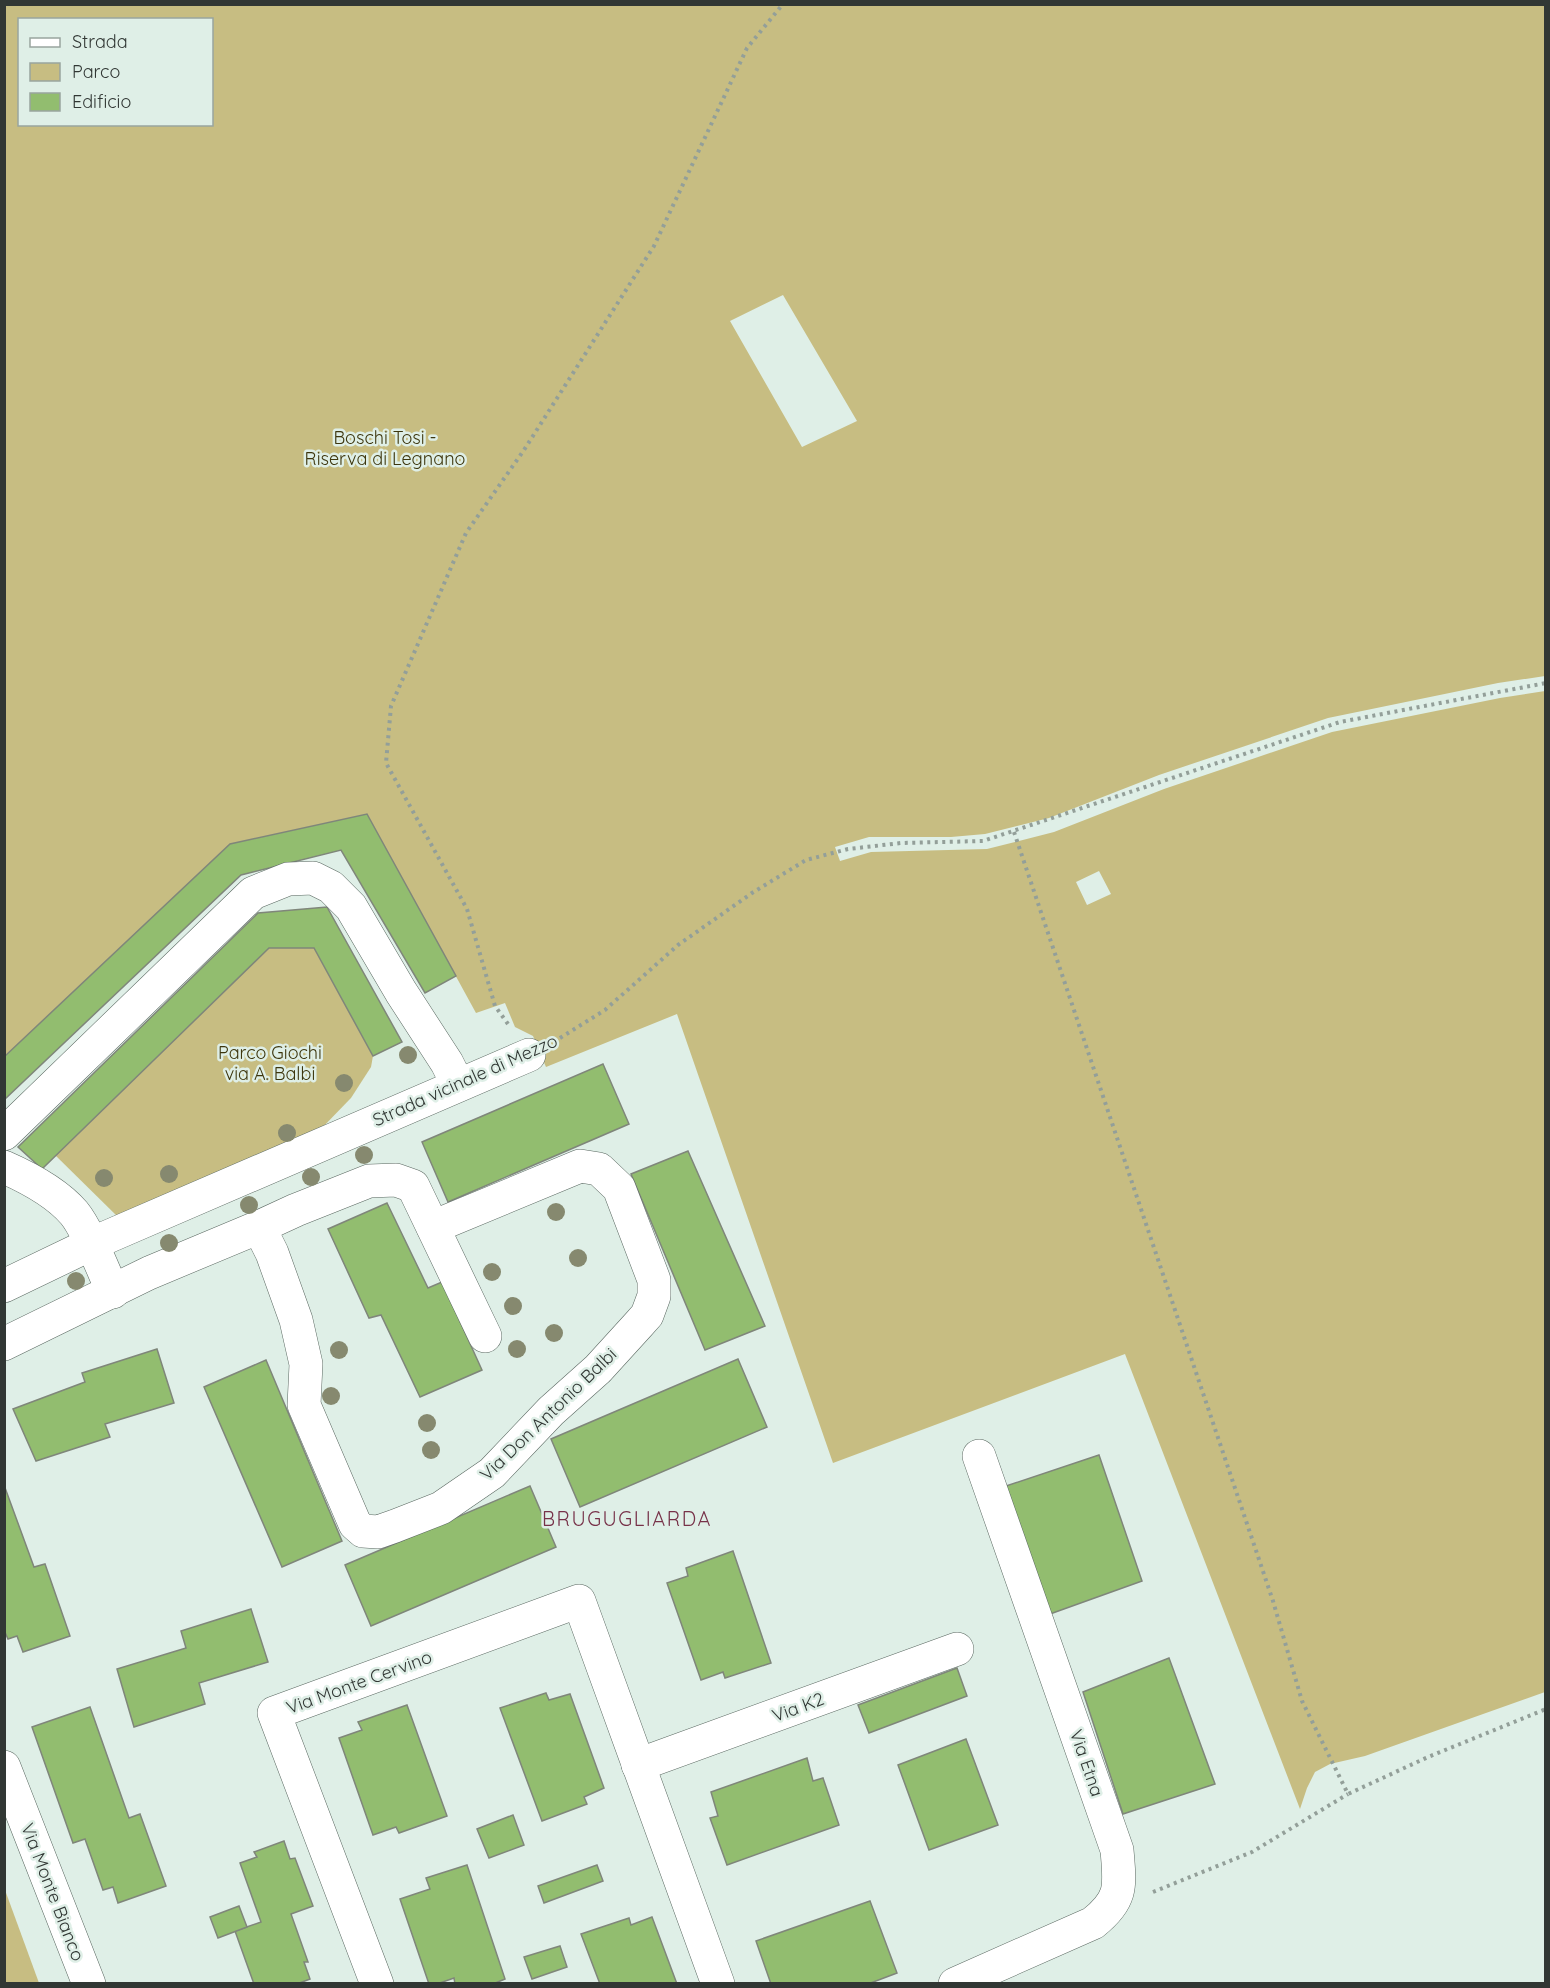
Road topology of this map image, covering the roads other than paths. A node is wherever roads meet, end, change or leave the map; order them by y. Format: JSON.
{"nodes":[{"id":1,"x":529,"y":1055,"type":"road end"},
{"id":2,"x":458,"y":1085,"type":"junction"},
{"id":3,"x":4,"y":1134,"type":"edge"},
{"id":4,"x":4,"y":1167,"type":"edge"},
{"id":5,"x":259,"y":1227,"type":"junction"},
{"id":6,"x":433,"y":1227,"type":"junction"},
{"id":7,"x":91,"y":1244,"type":"junction"},
{"id":8,"x":4,"y":1286,"type":"edge"},
{"id":9,"x":113,"y":1292,"type":"junction"},
{"id":10,"x":485,"y":1336,"type":"dead end"},
{"id":11,"x":4,"y":1344,"type":"edge"},
{"id":12,"x":979,"y":1456,"type":"dead end"},
{"id":13,"x":957,"y":1649,"type":"dead end"},
{"id":14,"x":638,"y":1765,"type":"junction"},
{"id":15,"x":4,"y":1767,"type":"edge"},
{"id":16,"x":89,"y":1983,"type":"edge"},
{"id":17,"x":377,"y":1983,"type":"edge"},
{"id":18,"x":718,"y":1983,"type":"edge"},
{"id":19,"x":955,"y":1983,"type":"edge"}],
"edges":[{"from":1,"to":2,"type":"street","name":"Strada vicinale di Mezzo"},
{"from":2,"to":3,"type":"street"},
{"from":2,"to":7,"type":"street","name":"Strada vicinale di Mezzo"},
{"from":4,"to":7,"type":"street"},
{"from":5,"to":6,"type":"street"},
{"from":5,"to":6,"type":"street","name":"Via Don Antonio Balbi"},
{"from":5,"to":9,"type":"street"},
{"from":6,"to":10,"type":"street"},
{"from":7,"to":8,"type":"street","name":"Strada vicinale di Mezzo"},
{"from":7,"to":9,"type":"street"},
{"from":9,"to":11,"type":"street"},
{"from":12,"to":19,"type":"street","name":"Via Etna"},
{"from":13,"to":14,"type":"street","name":"Via K2"},
{"from":14,"to":17,"type":"street","name":"Via Monte Cervino"},
{"from":14,"to":18,"type":"street"},
{"from":15,"to":16,"type":"street","name":"Via Monte Bianco"}]}
